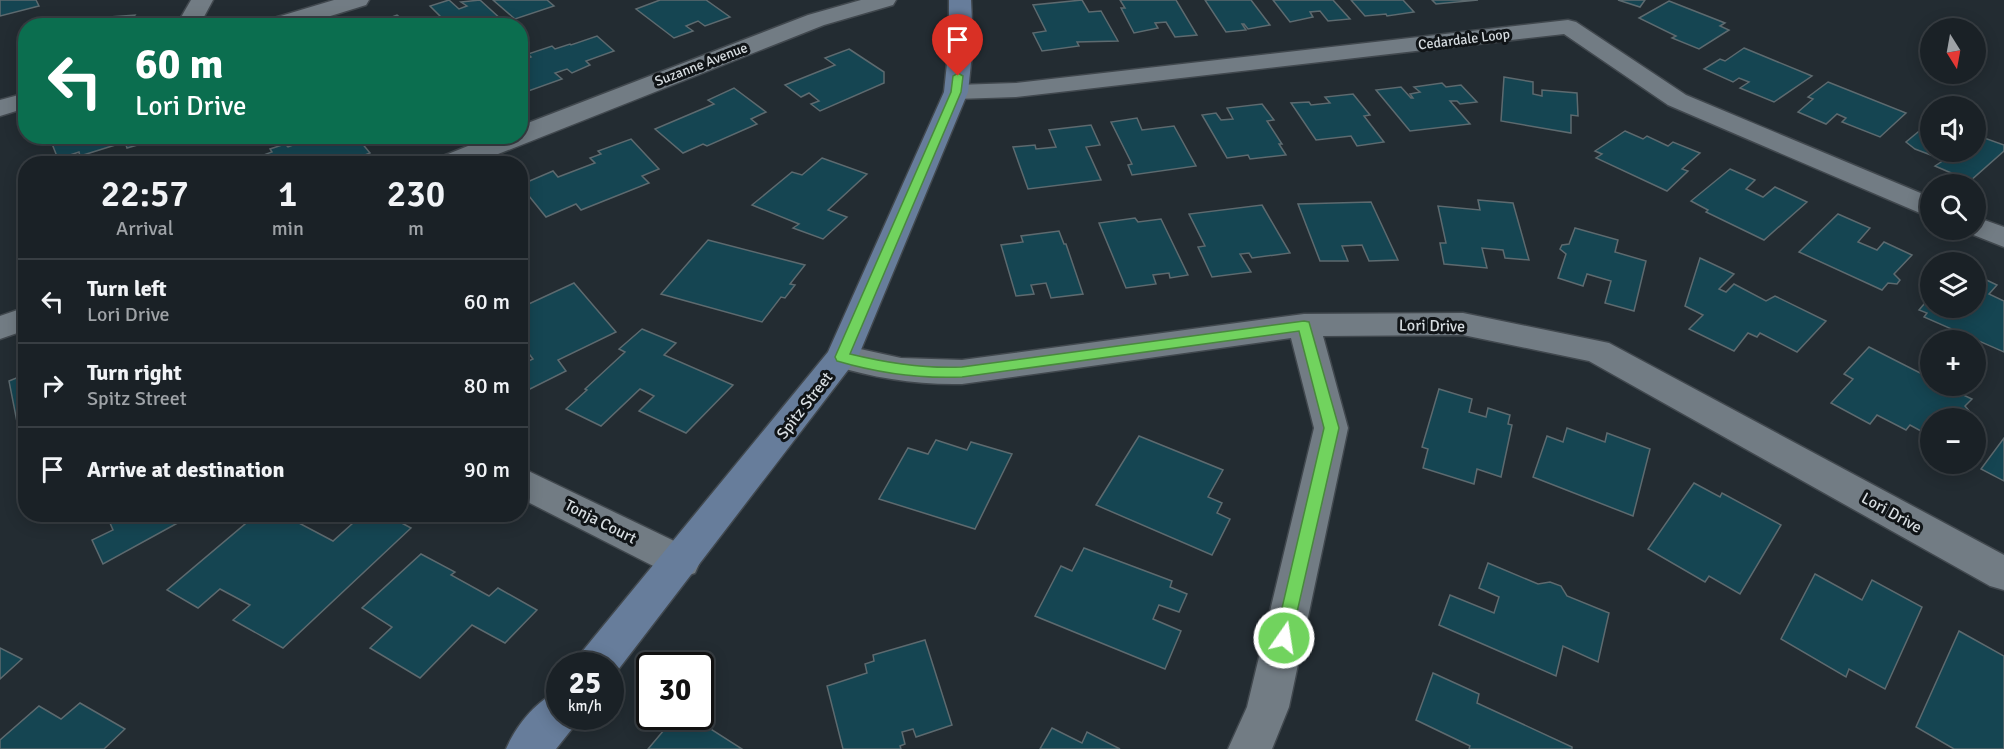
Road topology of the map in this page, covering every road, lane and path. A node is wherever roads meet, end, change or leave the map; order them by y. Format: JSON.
{"nodes":[{"id":1,"x":202,"y":0,"type":"edge"},
{"id":2,"x":358,"y":0,"type":"edge"},
{"id":3,"x":885,"y":0,"type":"edge"},
{"id":4,"x":960,"y":0,"type":"edge"},
{"id":5,"x":192,"y":18,"type":"edge"},
{"id":6,"x":298,"y":18,"type":"edge"},
{"id":7,"x":956,"y":92,"type":"junction"},
{"id":8,"x":18,"y":102,"type":"edge"},
{"id":9,"x":0,"y":108,"type":"edge"},
{"id":10,"x":528,"y":132,"type":"edge"},
{"id":11,"x":499,"y":144,"type":"edge"},
{"id":12,"x":468,"y":156,"type":"edge"},
{"id":13,"x":1920,"y":203,"type":"edge"},
{"id":14,"x":1986,"y":230,"type":"edge"},
{"id":15,"x":2004,"y":238,"type":"edge"},
{"id":16,"x":18,"y":321,"type":"edge"},
{"id":17,"x":1304,"y":325,"type":"junction"},
{"id":18,"x":0,"y":328,"type":"edge"},
{"id":19,"x":842,"y":357,"type":"junction"},
{"id":20,"x":528,"y":485,"type":"edge"},
{"id":21,"x":681,"y":562,"type":"junction"},
{"id":22,"x":2004,"y":574,"type":"edge"},
{"id":23,"x":607,"y":652,"type":"edge"},
{"id":24,"x":546,"y":728,"type":"edge"},
{"id":25,"x":528,"y":749,"type":"edge"},
{"id":26,"x":1250,"y":749,"type":"edge"}],
"edges":[{"from":1,"to":5,"type":"street"},
{"from":2,"to":6,"type":"street"},
{"from":3,"to":10,"type":"street","name":"Suzanne Avenue"},
{"from":4,"to":7,"type":"street","name":"Spitz Street"},
{"from":7,"to":13,"type":"street","name":"Cedardale Loop"},
{"from":7,"to":19,"type":"street","name":"Spitz Street"},
{"from":8,"to":9,"type":"street"},
{"from":11,"to":12,"type":"street","name":"Suzanne Avenue"},
{"from":14,"to":15,"type":"street"},
{"from":16,"to":18,"type":"street"},
{"from":17,"to":19,"type":"street","name":"Lori Drive"},
{"from":17,"to":22,"type":"street","name":"Lori Drive"},
{"from":17,"to":26,"type":"street"},
{"from":19,"to":21,"type":"street","name":"Spitz Street"},
{"from":20,"to":21,"type":"street","name":"Tonja Court"},
{"from":21,"to":23,"type":"street","name":"Spitz Street"},
{"from":24,"to":25,"type":"street"}]}
